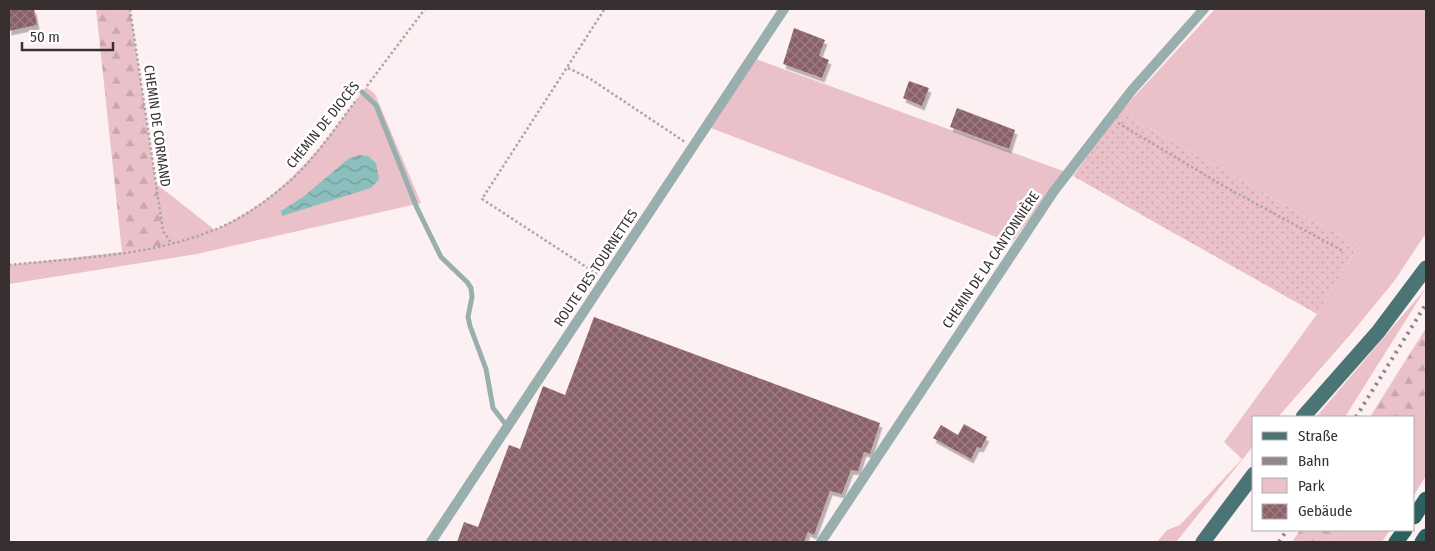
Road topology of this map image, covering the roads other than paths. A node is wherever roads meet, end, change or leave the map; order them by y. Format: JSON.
{"nodes":[{"id":1,"x":784,"y":9,"type":"edge"},
{"id":2,"x":1204,"y":9,"type":"edge"},
{"id":3,"x":362,"y":92,"type":"road end"},
{"id":4,"x":1426,"y":268,"type":"edge"},
{"id":5,"x":1304,"y":416,"type":"edge"},
{"id":6,"x":507,"y":426,"type":"junction"},
{"id":7,"x":1252,"y":477,"type":"edge"},
{"id":8,"x":1426,"y":499,"type":"edge"},
{"id":9,"x":1415,"y":516,"type":"edge"},
{"id":10,"x":1404,"y":531,"type":"edge"},
{"id":11,"x":1426,"y":536,"type":"edge"},
{"id":12,"x":431,"y":542,"type":"edge"},
{"id":13,"x":821,"y":542,"type":"edge"},
{"id":14,"x":1203,"y":542,"type":"edge"},
{"id":15,"x":1396,"y":542,"type":"edge"},
{"id":16,"x":1422,"y":542,"type":"edge"}],
"edges":[{"from":1,"to":6,"type":"street","name":"ROUTE DES TOURNETTES"},
{"from":2,"to":13,"type":"street","name":"CHEMIN DE LA CANTONNIÈRE"},
{"from":3,"to":6,"type":"lane"},
{"from":4,"to":5,"type":"main road"},
{"from":6,"to":12,"type":"street","name":"ROUTE DES TOURNETTES"},
{"from":7,"to":14,"type":"main road"},
{"from":8,"to":9,"type":"highway"},
{"from":10,"to":15,"type":"highway"},
{"from":11,"to":16,"type":"highway"}]}
